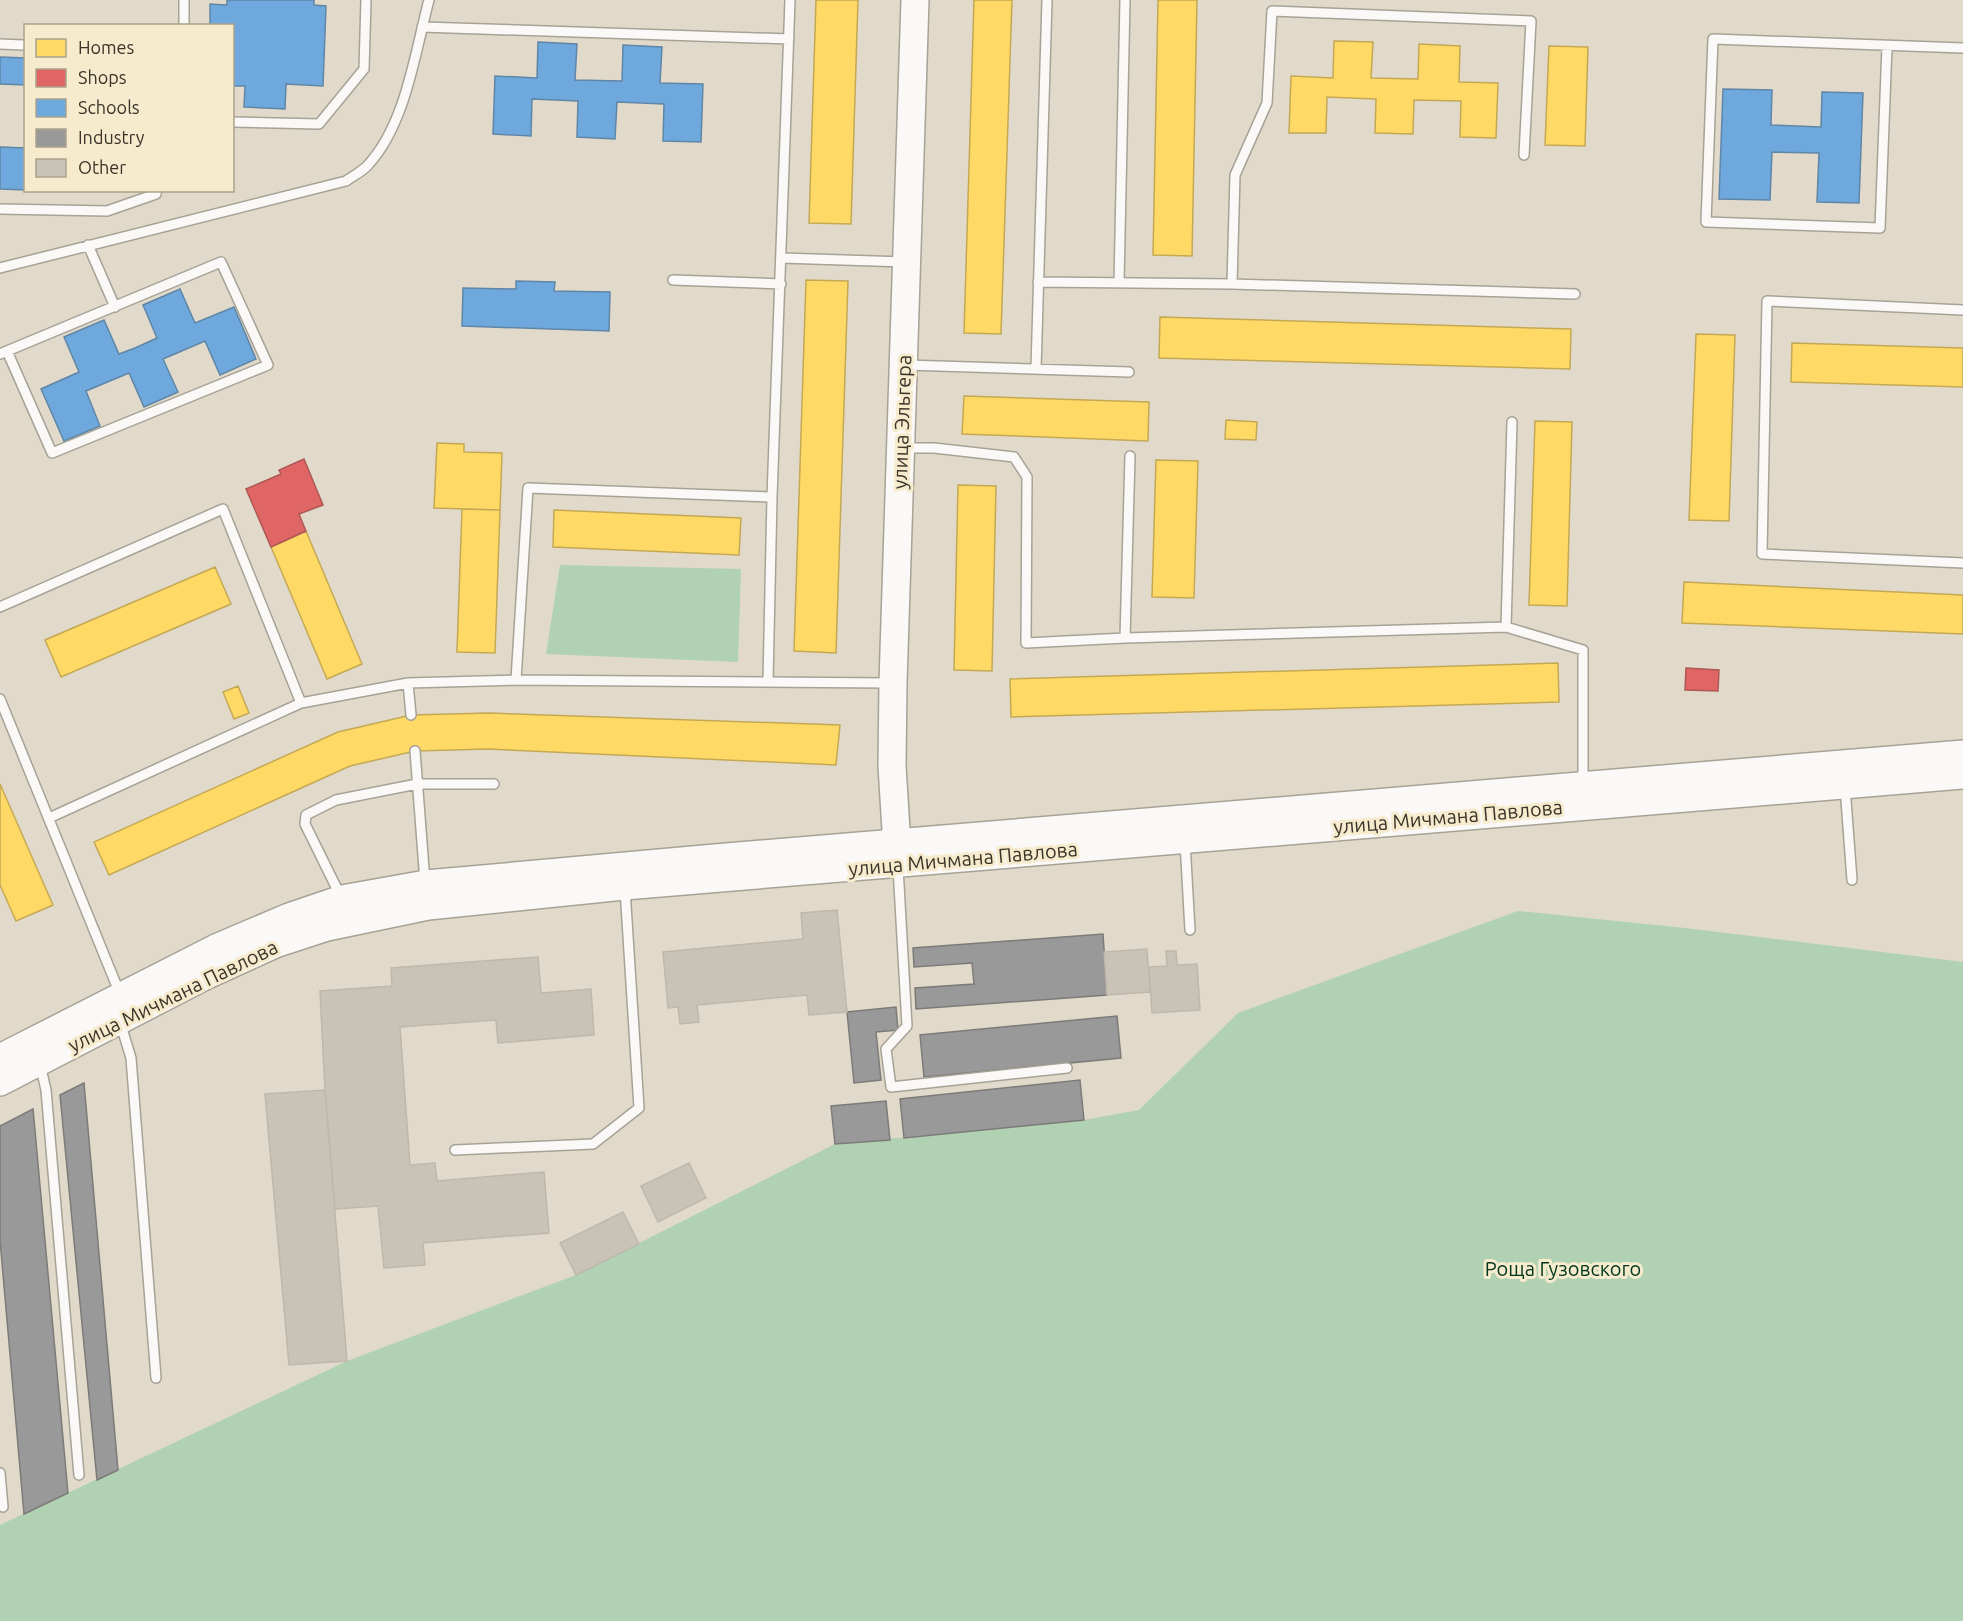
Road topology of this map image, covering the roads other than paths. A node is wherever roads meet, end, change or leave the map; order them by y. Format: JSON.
{"nodes":[{"id":1,"x":184,"y":0,"type":"edge"},
{"id":2,"x":366,"y":0,"type":"edge"},
{"id":3,"x":429,"y":0,"type":"edge"},
{"id":4,"x":790,"y":0,"type":"edge"},
{"id":5,"x":915,"y":0,"type":"edge"},
{"id":6,"x":1047,"y":0,"type":"edge"},
{"id":7,"x":1125,"y":0,"type":"edge"},
{"id":8,"x":184,"y":24,"type":"edge"},
{"id":9,"x":422,"y":27,"type":"junction"},
{"id":10,"x":789,"y":39,"type":"junction"},
{"id":11,"x":0,"y":44,"type":"edge"},
{"id":12,"x":22,"y":45,"type":"dead end"},
{"id":13,"x":1887,"y":46,"type":"junction"},
{"id":14,"x":1963,"y":48,"type":"edge"},
{"id":15,"x":234,"y":122,"type":"edge"},
{"id":16,"x":1524,"y":155,"type":"dead end"},
{"id":17,"x":156,"y":192,"type":"edge"},
{"id":18,"x":0,"y":209,"type":"edge"},
{"id":19,"x":88,"y":245,"type":"junction"},
{"id":20,"x":782,"y":258,"type":"junction"},
{"id":21,"x":906,"y":262,"type":"junction"},
{"id":22,"x":0,"y":268,"type":"edge"},
{"id":23,"x":673,"y":280,"type":"dead end"},
{"id":24,"x":1038,"y":282,"type":"junction"},
{"id":25,"x":1119,"y":283,"type":"junction"},
{"id":26,"x":781,"y":284,"type":"junction"},
{"id":27,"x":1232,"y":284,"type":"junction"},
{"id":28,"x":1575,"y":294,"type":"dead end"},
{"id":29,"x":115,"y":307,"type":"junction"},
{"id":30,"x":1963,"y":310,"type":"edge"},
{"id":31,"x":3,"y":352,"type":"edge"},
{"id":32,"x":904,"y":365,"type":"junction"},
{"id":33,"x":1035,"y":369,"type":"junction"},
{"id":34,"x":1129,"y":372,"type":"dead end"},
{"id":35,"x":1512,"y":422,"type":"dead end"},
{"id":36,"x":901,"y":448,"type":"junction"},
{"id":37,"x":1130,"y":456,"type":"dead end"},
{"id":38,"x":772,"y":496,"type":"junction"},
{"id":39,"x":1963,"y":563,"type":"edge"},
{"id":40,"x":0,"y":607,"type":"edge"},
{"id":41,"x":1506,"y":627,"type":"junction"},
{"id":42,"x":1125,"y":638,"type":"junction"},
{"id":43,"x":516,"y":680,"type":"junction"},
{"id":44,"x":768,"y":681,"type":"junction"},
{"id":45,"x":408,"y":682,"type":"junction"},
{"id":46,"x":893,"y":683,"type":"junction"},
{"id":47,"x":0,"y":699,"type":"edge"},
{"id":48,"x":301,"y":703,"type":"junction"},
{"id":49,"x":411,"y":715,"type":"dead end"},
{"id":50,"x":415,"y":751,"type":"dead end"},
{"id":51,"x":1963,"y":754,"type":"edge"},
{"id":52,"x":1844,"y":774,"type":"junction"},
{"id":53,"x":1963,"y":775,"type":"edge"},
{"id":54,"x":417,"y":784,"type":"junction"},
{"id":55,"x":494,"y":784,"type":"dead end"},
{"id":56,"x":1583,"y":796,"type":"junction"},
{"id":57,"x":48,"y":818,"type":"junction"},
{"id":58,"x":1184,"y":829,"type":"junction"},
{"id":59,"x":898,"y":854,"type":"junction"},
{"id":60,"x":623,"y":876,"type":"junction"},
{"id":61,"x":1852,"y":880,"type":"dead end"},
{"id":62,"x":427,"y":895,"type":"junction"},
{"id":63,"x":342,"y":899,"type":"junction"},
{"id":64,"x":1190,"y":930,"type":"dead end"},
{"id":65,"x":123,"y":1010,"type":"junction"},
{"id":66,"x":37,"y":1051,"type":"junction"},
{"id":67,"x":0,"y":1058,"type":"edge"},
{"id":68,"x":1067,"y":1068,"type":"dead end"},
{"id":69,"x":0,"y":1082,"type":"edge"},
{"id":70,"x":455,"y":1150,"type":"dead end"},
{"id":71,"x":156,"y":1378,"type":"dead end"},
{"id":72,"x":0,"y":1473,"type":"edge"},
{"id":73,"x":80,"y":1475,"type":"dead end"},
{"id":74,"x":3,"y":1507,"type":"dead end"}],
"edges":[{"from":1,"to":8,"type":"lane"},
{"from":2,"to":15,"type":"lane"},
{"from":3,"to":9,"type":"lane"},
{"from":4,"to":10,"type":"lane"},
{"from":5,"to":21,"type":"main road","name":"улица Эльгера"},
{"from":6,"to":24,"type":"lane"},
{"from":7,"to":25,"type":"lane"},
{"from":9,"to":10,"type":"lane"},
{"from":9,"to":19,"type":"lane"},
{"from":10,"to":20,"type":"lane"},
{"from":11,"to":12,"type":"lane"},
{"from":13,"to":13,"type":"lane"},
{"from":13,"to":14,"type":"lane"},
{"from":16,"to":27,"type":"lane"},
{"from":17,"to":18,"type":"lane"},
{"from":19,"to":22,"type":"lane"},
{"from":19,"to":29,"type":"lane"},
{"from":20,"to":21,"type":"lane"},
{"from":20,"to":26,"type":"lane"},
{"from":21,"to":32,"type":"main road","name":"улица Эльгера"},
{"from":23,"to":26,"type":"lane"},
{"from":24,"to":25,"type":"lane"},
{"from":24,"to":33,"type":"lane"},
{"from":25,"to":27,"type":"lane"},
{"from":26,"to":38,"type":"lane"},
{"from":27,"to":28,"type":"lane"},
{"from":29,"to":31,"type":"lane"},
{"from":29,"to":31,"type":"lane"},
{"from":30,"to":39,"type":"lane"},
{"from":32,"to":33,"type":"lane"},
{"from":32,"to":36,"type":"main road","name":"улица Эльгера"},
{"from":33,"to":34,"type":"lane"},
{"from":35,"to":41,"type":"lane"},
{"from":36,"to":42,"type":"lane"},
{"from":36,"to":46,"type":"main road","name":"улица Эльгера"},
{"from":37,"to":42,"type":"lane"},
{"from":38,"to":43,"type":"lane"},
{"from":38,"to":44,"type":"lane"},
{"from":40,"to":48,"type":"lane"},
{"from":41,"to":42,"type":"lane"},
{"from":41,"to":56,"type":"lane"},
{"from":43,"to":44,"type":"lane"},
{"from":43,"to":45,"type":"lane"},
{"from":44,"to":46,"type":"lane"},
{"from":45,"to":48,"type":"lane"},
{"from":45,"to":49,"type":"lane"},
{"from":46,"to":59,"type":"main road","name":"улица Эльгера"},
{"from":47,"to":57,"type":"lane"},
{"from":48,"to":57,"type":"lane"},
{"from":50,"to":54,"type":"lane"},
{"from":51,"to":52,"type":"main road","name":"улица Мичмана Павлова"},
{"from":52,"to":53,"type":"main road","name":"улица Мичмана Павлова"},
{"from":52,"to":56,"type":"main road","name":"улица Мичмана Павлова"},
{"from":52,"to":61,"type":"lane"},
{"from":54,"to":55,"type":"lane"},
{"from":54,"to":62,"type":"lane"},
{"from":54,"to":63,"type":"lane"},
{"from":56,"to":58,"type":"main road","name":"улица Мичмана Павлова"},
{"from":57,"to":65,"type":"lane"},
{"from":58,"to":59,"type":"main road","name":"улица Мичмана Павлова"},
{"from":58,"to":64,"type":"lane"},
{"from":59,"to":60,"type":"main road","name":"улица Мичмана Павлова"},
{"from":59,"to":68,"type":"lane"},
{"from":60,"to":62,"type":"main road","name":"улица Мичмана Павлова"},
{"from":60,"to":70,"type":"lane"},
{"from":62,"to":63,"type":"main road","name":"улица Мичмана Павлова"},
{"from":62,"to":65,"type":"main road","name":"улица Мичмана Павлова"},
{"from":63,"to":65,"type":"main road","name":"улица Мичмана Павлова"},
{"from":65,"to":66,"type":"main road","name":"улица Мичмана Павлова"},
{"from":65,"to":71,"type":"lane"},
{"from":66,"to":67,"type":"main road","name":"улица Мичмана Павлова"},
{"from":66,"to":69,"type":"main road","name":"улица Мичмана Павлова"},
{"from":66,"to":73,"type":"lane"},
{"from":72,"to":74,"type":"lane"}]}
